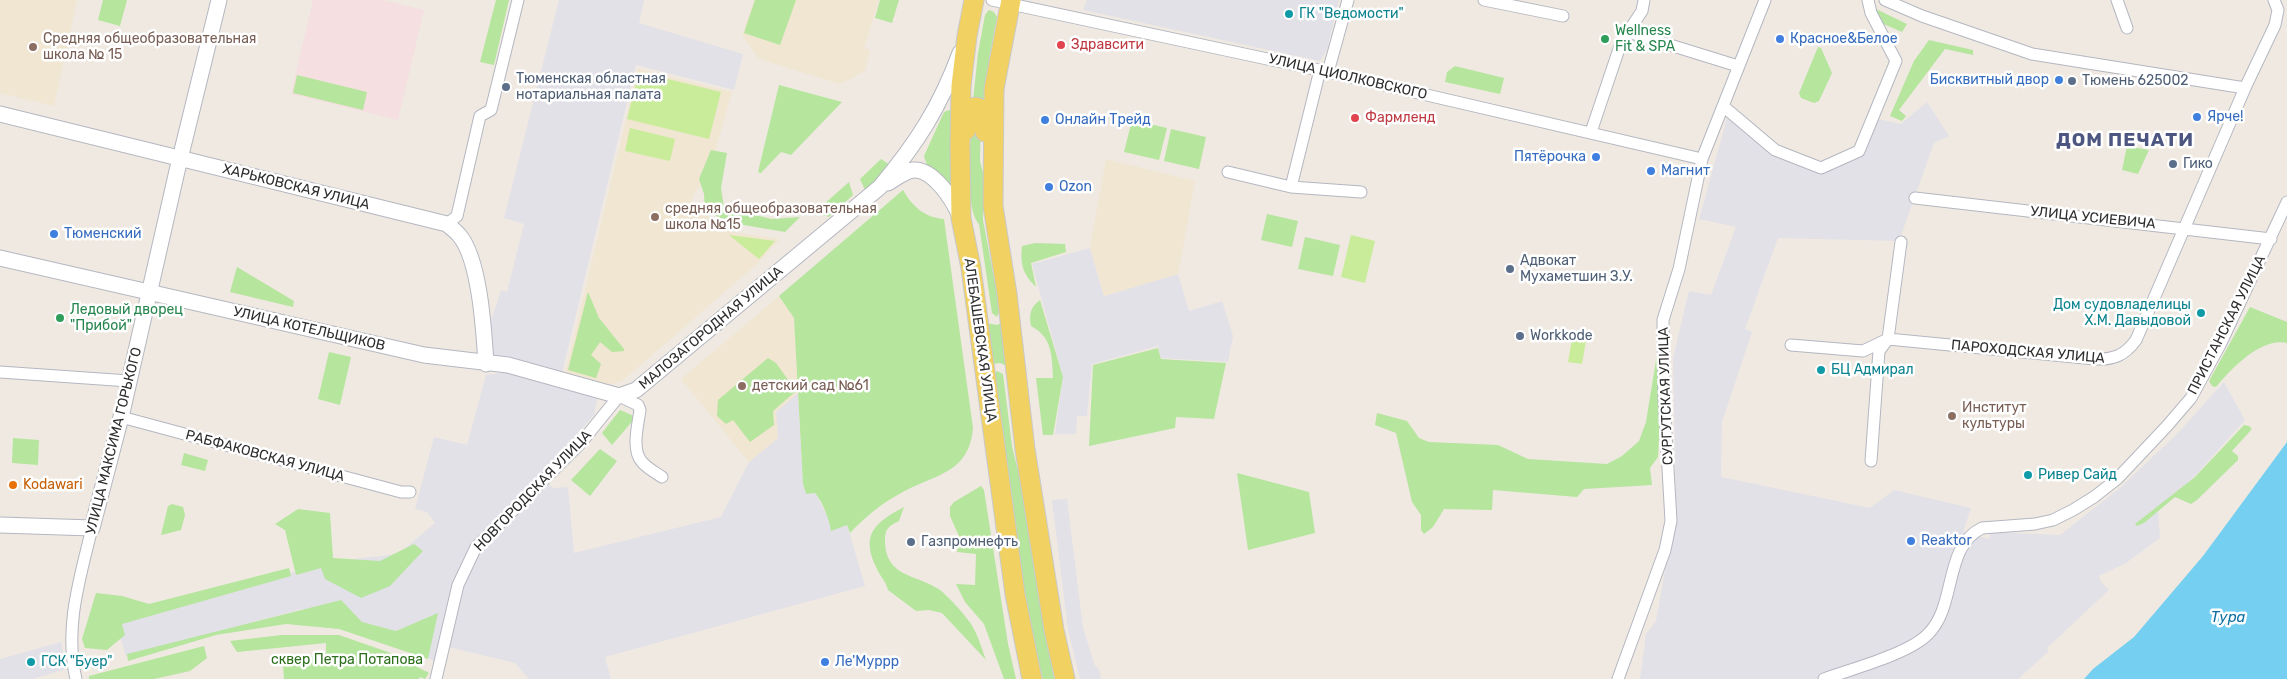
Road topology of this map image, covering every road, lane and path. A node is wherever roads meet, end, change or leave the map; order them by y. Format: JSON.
{"nodes":[{"id":1,"x":219,"y":0,"type":"edge"},
{"id":2,"x":518,"y":0,"type":"edge"},
{"id":3,"x":974,"y":0,"type":"edge"},
{"id":4,"x":1348,"y":0,"type":"edge"},
{"id":5,"x":1484,"y":0,"type":"edge"},
{"id":6,"x":1644,"y":0,"type":"edge"},
{"id":7,"x":1764,"y":0,"type":"edge"},
{"id":8,"x":1868,"y":0,"type":"edge"},
{"id":9,"x":1885,"y":0,"type":"edge"},
{"id":10,"x":2117,"y":0,"type":"edge"},
{"id":11,"x":2274,"y":0,"type":"edge"},
{"id":12,"x":1004,"y":1,"type":"edge"},
{"id":13,"x":1563,"y":16,"type":"dead end"},
{"id":14,"x":2127,"y":28,"type":"dead end"},
{"id":15,"x":1628,"y":32,"type":"junction"},
{"id":16,"x":967,"y":36,"type":"junction"},
{"id":17,"x":1738,"y":66,"type":"junction"},
{"id":18,"x":1324,"y":71,"type":"junction"},
{"id":19,"x":2245,"y":88,"type":"junction"},
{"id":20,"x":939,"y":103,"type":"junction"},
{"id":21,"x":968,"y":106,"type":"junction"},
{"id":22,"x":1723,"y":106,"type":"junction"},
{"id":23,"x":0,"y":114,"type":"edge"},
{"id":24,"x":1591,"y":132,"type":"junction"},
{"id":25,"x":180,"y":159,"type":"junction"},
{"id":26,"x":1702,"y":159,"type":"junction"},
{"id":27,"x":992,"y":172,"type":"junction"},
{"id":28,"x":1228,"y":172,"type":"dead end"},
{"id":29,"x":880,"y":187,"type":"junction"},
{"id":30,"x":1291,"y":187,"type":"junction"},
{"id":31,"x":1361,"y":192,"type":"dead end"},
{"id":32,"x":1915,"y":198,"type":"dead end"},
{"id":33,"x":2287,"y":202,"type":"edge"},
{"id":34,"x":961,"y":218,"type":"junction"},
{"id":35,"x":447,"y":224,"type":"junction"},
{"id":36,"x":2185,"y":229,"type":"junction"},
{"id":37,"x":2271,"y":239,"type":"junction"},
{"id":38,"x":1901,"y":242,"type":"dead end"},
{"id":39,"x":0,"y":258,"type":"edge"},
{"id":40,"x":971,"y":268,"type":"junction"},
{"id":41,"x":150,"y":291,"type":"junction"},
{"id":42,"x":1007,"y":294,"type":"junction"},
{"id":43,"x":1888,"y":339,"type":"junction"},
{"id":44,"x":1791,"y":345,"type":"dead end"},
{"id":45,"x":486,"y":364,"type":"junction"},
{"id":46,"x":0,"y":372,"type":"edge"},
{"id":47,"x":129,"y":381,"type":"junction"},
{"id":48,"x":619,"y":396,"type":"junction"},
{"id":49,"x":990,"y":406,"type":"junction"},
{"id":50,"x":121,"y":417,"type":"junction"},
{"id":51,"x":1023,"y":429,"type":"junction"},
{"id":52,"x":1871,"y":461,"type":"dead end"},
{"id":53,"x":662,"y":477,"type":"dead end"},
{"id":54,"x":410,"y":492,"type":"dead end"},
{"id":55,"x":0,"y":524,"type":"edge"},
{"id":56,"x":92,"y":528,"type":"junction"},
{"id":57,"x":76,"y":679,"type":"edge"},
{"id":58,"x":436,"y":679,"type":"edge"},
{"id":59,"x":1032,"y":679,"type":"edge"},
{"id":60,"x":1065,"y":679,"type":"edge"},
{"id":61,"x":1618,"y":679,"type":"edge"},
{"id":62,"x":1824,"y":679,"type":"edge"}],
"edges":[{"from":1,"to":25,"type":"street","name":"УЛИЦА МАКСИМА ГОРЬКОГО"},
{"from":2,"to":35,"type":"street"},
{"from":3,"to":16,"type":"main road","name":"АЛЕБАШЕВСКАЯ УЛИЦА"},
{"from":4,"to":18,"type":"street"},
{"from":5,"to":13,"type":"street"},
{"from":6,"to":15,"type":"street"},
{"from":7,"to":17,"type":"street","name":"СУРГУТСКАЯ УЛИЦА"},
{"from":8,"to":22,"type":"street"},
{"from":9,"to":19,"type":"street"},
{"from":10,"to":14,"type":"street"},
{"from":11,"to":19,"type":"street","name":"ПАРОХОДСКАЯ УЛИЦА"},
{"from":12,"to":18,"type":"street","name":"УЛИЦА ЦИОЛКОВСКОГО"},
{"from":12,"to":27,"type":"main road"},
{"from":15,"to":17,"type":"street"},
{"from":15,"to":24,"type":"street"},
{"from":16,"to":20,"type":"street","name":"МАЛОЗАГОРОДНАЯ УЛИЦА"},
{"from":16,"to":21,"type":"main road","name":"АЛЕБАШЕВСКАЯ УЛИЦА"},
{"from":17,"to":22,"type":"street","name":"СУРГУТСКАЯ УЛИЦА"},
{"from":18,"to":24,"type":"street","name":"УЛИЦА ЦИОЛКОВСКОГО"},
{"from":18,"to":30,"type":"street"},
{"from":19,"to":36,"type":"street","name":"ПАРОХОДСКАЯ УЛИЦА"},
{"from":20,"to":21,"type":"street"},
{"from":20,"to":29,"type":"street","name":"МАЛОЗАГОРОДНАЯ УЛИЦА"},
{"from":21,"to":27,"type":"main road"},
{"from":21,"to":34,"type":"main road","name":"АЛЕБАШЕВСКАЯ УЛИЦА"},
{"from":22,"to":26,"type":"street","name":"СУРГУТСКАЯ УЛИЦА"},
{"from":23,"to":25,"type":"street","name":"ХАРЬКОВСКАЯ УЛИЦА"},
{"from":24,"to":26,"type":"street","name":"УЛИЦА ЦИОЛКОВСКОГО"},
{"from":25,"to":35,"type":"street","name":"ХАРЬКОВСКАЯ УЛИЦА"},
{"from":25,"to":41,"type":"street","name":"УЛИЦА МАКСИМА ГОРЬКОГО"},
{"from":26,"to":61,"type":"street","name":"СУРГУТСКАЯ УЛИЦА"},
{"from":27,"to":42,"type":"main road"},
{"from":28,"to":30,"type":"street"},
{"from":29,"to":34,"type":"street","name":"МАЛОЗАГОРОДНАЯ УЛИЦА"},
{"from":29,"to":48,"type":"street","name":"МАЛОЗАГОРОДНАЯ УЛИЦА"},
{"from":30,"to":31,"type":"street"},
{"from":32,"to":36,"type":"street","name":"УЛИЦА УСИЕВИЧА"},
{"from":33,"to":37,"type":"street","name":"ПРИСТАНСКАЯ УЛИЦА"},
{"from":34,"to":40,"type":"main road","name":"АЛЕБАШЕВСКАЯ УЛИЦА"},
{"from":35,"to":45,"type":"street"},
{"from":36,"to":37,"type":"street","name":"УЛИЦА УСИЕВИЧА"},
{"from":36,"to":43,"type":"street","name":"ПАРОХОДСКАЯ УЛИЦА"},
{"from":37,"to":62,"type":"street","name":"ПРИСТАНСКАЯ УЛИЦА"},
{"from":38,"to":43,"type":"street"},
{"from":39,"to":41,"type":"street","name":"УЛИЦА КОТЕЛЬЩИКОВ"},
{"from":40,"to":42,"type":"main road"},
{"from":40,"to":49,"type":"main road","name":"АЛЕБАШЕВСКАЯ УЛИЦА"},
{"from":41,"to":45,"type":"street","name":"УЛИЦА КОТЕЛЬЩИКОВ"},
{"from":41,"to":47,"type":"street","name":"УЛИЦА МАКСИМА ГОРЬКОГО"},
{"from":42,"to":51,"type":"main road"},
{"from":43,"to":44,"type":"street"},
{"from":43,"to":52,"type":"street"},
{"from":45,"to":48,"type":"street","name":"УЛИЦА КОТЕЛЬЩИКОВ"},
{"from":46,"to":47,"type":"street"},
{"from":47,"to":50,"type":"street","name":"УЛИЦА МАКСИМА ГОРЬКОГО"},
{"from":48,"to":53,"type":"street","name":"МАЛОЗАГОРОДНАЯ УЛИЦА"},
{"from":48,"to":58,"type":"street","name":"НОВГОРОДСКАЯ УЛИЦА"},
{"from":49,"to":51,"type":"main road"},
{"from":49,"to":59,"type":"main road","name":"АЛЕБАШЕВСКАЯ УЛИЦА"},
{"from":50,"to":54,"type":"street","name":"РАБФАКОВСКАЯ УЛИЦА"},
{"from":50,"to":56,"type":"street","name":"УЛИЦА МАКСИМА ГОРЬКОГО"},
{"from":51,"to":60,"type":"main road"},
{"from":55,"to":56,"type":"street"},
{"from":56,"to":57,"type":"street","name":"УЛИЦА МАКСИМА ГОРЬКОГО"}]}
